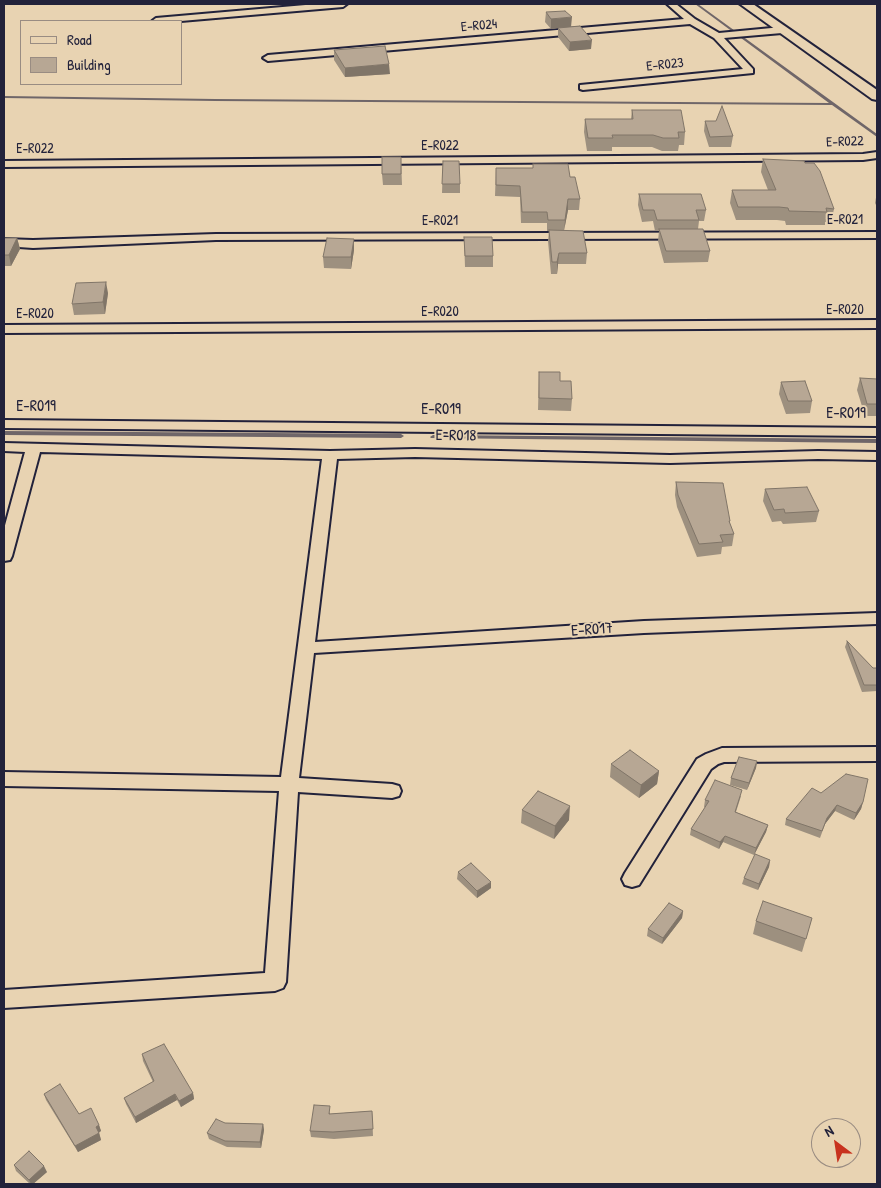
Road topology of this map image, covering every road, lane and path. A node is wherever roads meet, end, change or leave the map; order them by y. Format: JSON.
{"nodes":[{"id":1,"x":344,"y":4,"type":"edge"},
{"id":2,"x":671,"y":4,"type":"edge"},
{"id":3,"x":746,"y":4,"type":"edge"},
{"id":4,"x":167,"y":20,"type":"edge"},
{"id":5,"x":692,"y":21,"type":"junction"},
{"id":6,"x":782,"y":30,"type":"junction"},
{"id":7,"x":717,"y":36,"type":"junction"},
{"id":8,"x":268,"y":58,"type":"dead end"},
{"id":9,"x":584,"y":87,"type":"dead end"},
{"id":10,"x":877,"y":96,"type":"edge"},
{"id":11,"x":877,"y":155,"type":"edge"},
{"id":12,"x":4,"y":164,"type":"edge"},
{"id":13,"x":877,"y":235,"type":"edge"},
{"id":14,"x":4,"y":243,"type":"edge"},
{"id":15,"x":877,"y":324,"type":"edge"},
{"id":16,"x":4,"y":329,"type":"edge"},
{"id":17,"x":4,"y":424,"type":"edge"},
{"id":18,"x":416,"y":427,"type":"junction"},
{"id":19,"x":877,"y":432,"type":"edge"},
{"id":20,"x":4,"y":447,"type":"edge"},
{"id":21,"x":34,"y":447,"type":"junction"},
{"id":22,"x":415,"y":453,"type":"junction"},
{"id":23,"x":330,"y":455,"type":"junction"},
{"id":24,"x":877,"y":456,"type":"edge"},
{"id":25,"x":4,"y":556,"type":"edge"},
{"id":26,"x":877,"y":619,"type":"edge"},
{"id":27,"x":307,"y":648,"type":"junction"},
{"id":28,"x":877,"y":754,"type":"edge"},
{"id":29,"x":4,"y":779,"type":"edge"},
{"id":30,"x":289,"y":784,"type":"junction"},
{"id":31,"x":392,"y":791,"type":"dead end"},
{"id":32,"x":632,"y":879,"type":"dead end"},
{"id":33,"x":4,"y":1000,"type":"edge"}],
"edges":[{"from":1,"to":4,"type":"street"},
{"from":2,"to":5,"type":"street"},
{"from":3,"to":6,"type":"street"},
{"from":5,"to":7,"type":"street"},
{"from":5,"to":8,"type":"street","name":"E-R024"},
{"from":6,"to":7,"type":"street"},
{"from":6,"to":10,"type":"street"},
{"from":7,"to":9,"type":"street","name":"E-R023"},
{"from":11,"to":12,"type":"street","name":"E-R022"},
{"from":13,"to":14,"type":"street","name":"E-R021"},
{"from":15,"to":16,"type":"street","name":"E-R020"},
{"from":17,"to":18,"type":"street","name":"E-R019"},
{"from":18,"to":19,"type":"street","name":"E-R019"},
{"from":18,"to":22,"type":"street"},
{"from":20,"to":21,"type":"street","name":"E-R018"},
{"from":21,"to":23,"type":"street","name":"E-R018"},
{"from":21,"to":25,"type":"street"},
{"from":22,"to":23,"type":"street","name":"E-R018"},
{"from":22,"to":24,"type":"street","name":"E-R018"},
{"from":23,"to":27,"type":"street"},
{"from":26,"to":27,"type":"street","name":"E-R017"},
{"from":27,"to":30,"type":"street"},
{"from":28,"to":32,"type":"street"},
{"from":29,"to":30,"type":"street"},
{"from":30,"to":31,"type":"street"},
{"from":30,"to":33,"type":"street"}]}
